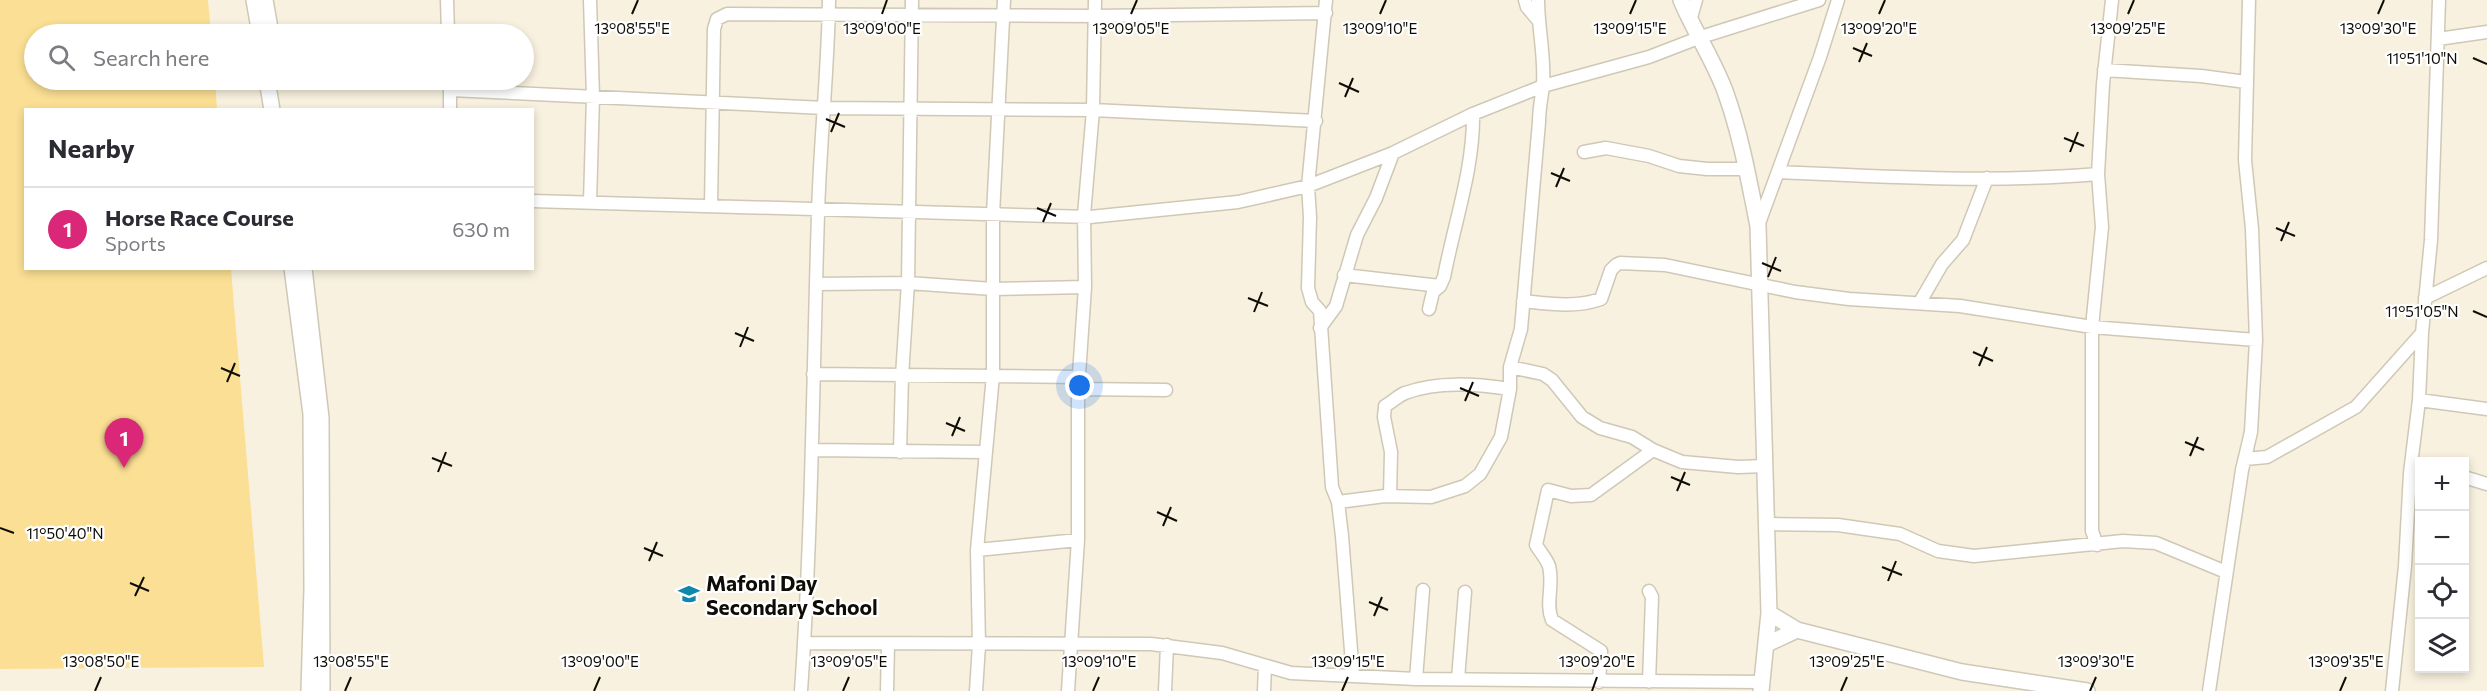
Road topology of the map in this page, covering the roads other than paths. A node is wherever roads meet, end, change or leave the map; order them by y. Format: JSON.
{"nodes":[{"id":1,"x":254,"y":0,"type":"edge"},
{"id":2,"x":265,"y":0,"type":"edge"},
{"id":3,"x":447,"y":0,"type":"edge"},
{"id":4,"x":590,"y":0,"type":"edge"},
{"id":5,"x":829,"y":0,"type":"edge"},
{"id":6,"x":912,"y":0,"type":"edge"},
{"id":7,"x":1004,"y":0,"type":"edge"},
{"id":8,"x":1095,"y":0,"type":"edge"},
{"id":9,"x":1525,"y":0,"type":"edge"},
{"id":10,"x":1538,"y":0,"type":"edge"},
{"id":11,"x":1682,"y":0,"type":"edge"},
{"id":12,"x":1696,"y":0,"type":"edge"},
{"id":13,"x":1819,"y":0,"type":"edge"},
{"id":14,"x":1838,"y":0,"type":"edge"},
{"id":15,"x":2112,"y":0,"type":"edge"},
{"id":16,"x":2249,"y":0,"type":"edge"},
{"id":17,"x":2439,"y":0,"type":"edge"},
{"id":18,"x":1326,"y":6,"type":"edge"},
{"id":19,"x":829,"y":14,"type":"junction"},
{"id":20,"x":912,"y":15,"type":"junction"},
{"id":21,"x":1004,"y":16,"type":"junction"},
{"id":22,"x":1096,"y":16,"type":"junction"},
{"id":23,"x":1538,"y":20,"type":"junction"},
{"id":24,"x":1690,"y":21,"type":"junction"},
{"id":25,"x":258,"y":24,"type":"edge"},
{"id":26,"x":269,"y":24,"type":"edge"},
{"id":27,"x":448,"y":24,"type":"edge"},
{"id":28,"x":2487,"y":32,"type":"edge"},
{"id":29,"x":1701,"y":38,"type":"junction"},
{"id":30,"x":2438,"y":39,"type":"junction"},
{"id":31,"x":2104,"y":70,"type":"junction"},
{"id":32,"x":2246,"y":82,"type":"junction"},
{"id":33,"x":1543,"y":86,"type":"junction"},
{"id":34,"x":269,"y":90,"type":"edge"},
{"id":35,"x":279,"y":90,"type":"edge"},
{"id":36,"x":451,"y":90,"type":"edge"},
{"id":37,"x":516,"y":90,"type":"edge"},
{"id":38,"x":593,"y":96,"type":"junction"},
{"id":39,"x":714,"y":103,"type":"junction"},
{"id":40,"x":910,"y":107,"type":"junction"},
{"id":41,"x":272,"y":108,"type":"edge"},
{"id":42,"x":282,"y":108,"type":"edge"},
{"id":43,"x":450,"y":108,"type":"edge"},
{"id":44,"x":825,"y":108,"type":"junction"},
{"id":45,"x":998,"y":109,"type":"junction"},
{"id":46,"x":1093,"y":110,"type":"junction"},
{"id":47,"x":1473,"y":114,"type":"junction"},
{"id":48,"x":1316,"y":121,"type":"junction"},
{"id":49,"x":1584,"y":152,"type":"dead end"},
{"id":50,"x":1393,"y":153,"type":"junction"},
{"id":51,"x":1747,"y":169,"type":"junction"},
{"id":52,"x":1779,"y":172,"type":"junction"},
{"id":53,"x":2098,"y":174,"type":"junction"},
{"id":54,"x":1987,"y":178,"type":"junction"},
{"id":55,"x":1308,"y":186,"type":"junction"},
{"id":56,"x":534,"y":201,"type":"edge"},
{"id":57,"x":590,"y":203,"type":"junction"},
{"id":58,"x":711,"y":206,"type":"junction"},
{"id":59,"x":818,"y":210,"type":"junction"},
{"id":60,"x":908,"y":212,"type":"junction"},
{"id":61,"x":993,"y":214,"type":"junction"},
{"id":62,"x":1084,"y":215,"type":"junction"},
{"id":63,"x":1758,"y":226,"type":"junction"},
{"id":64,"x":2487,"y":268,"type":"edge"},
{"id":65,"x":292,"y":270,"type":"edge"},
{"id":66,"x":304,"y":270,"type":"edge"},
{"id":67,"x":1344,"y":275,"type":"junction"},
{"id":68,"x":908,"y":283,"type":"junction"},
{"id":69,"x":816,"y":284,"type":"junction"},
{"id":70,"x":1761,"y":284,"type":"junction"},
{"id":71,"x":1440,"y":286,"type":"junction"},
{"id":72,"x":1085,"y":287,"type":"junction"},
{"id":73,"x":993,"y":289,"type":"junction"},
{"id":74,"x":2425,"y":298,"type":"junction"},
{"id":75,"x":1523,"y":301,"type":"junction"},
{"id":76,"x":1920,"y":302,"type":"junction"},
{"id":77,"x":1429,"y":309,"type":"dead end"},
{"id":78,"x":2092,"y":327,"type":"junction"},
{"id":79,"x":1320,"y":328,"type":"junction"},
{"id":80,"x":2422,"y":333,"type":"junction"},
{"id":81,"x":2256,"y":340,"type":"junction"},
{"id":82,"x":1510,"y":367,"type":"junction"},
{"id":83,"x":813,"y":374,"type":"junction"},
{"id":84,"x":993,"y":375,"type":"junction"},
{"id":85,"x":902,"y":376,"type":"junction"},
{"id":86,"x":1078,"y":383,"type":"junction"},
{"id":87,"x":1510,"y":389,"type":"junction"},
{"id":88,"x":1166,"y":390,"type":"dead end"},
{"id":89,"x":2419,"y":400,"type":"junction"},
{"id":90,"x":2487,"y":409,"type":"edge"},
{"id":91,"x":813,"y":450,"type":"junction"},
{"id":92,"x":1653,"y":450,"type":"junction"},
{"id":93,"x":900,"y":452,"type":"junction"},
{"id":94,"x":984,"y":452,"type":"junction"},
{"id":95,"x":2245,"y":459,"type":"junction"},
{"id":96,"x":1766,"y":466,"type":"junction"},
{"id":97,"x":2414,"y":472,"type":"edge"},
{"id":98,"x":2469,"y":479,"type":"edge"},
{"id":99,"x":2487,"y":484,"type":"edge"},
{"id":100,"x":1390,"y":496,"type":"junction"},
{"id":101,"x":1338,"y":502,"type":"junction"},
{"id":102,"x":1767,"y":524,"type":"junction"},
{"id":103,"x":1078,"y":540,"type":"junction"},
{"id":104,"x":2097,"y":544,"type":"junction"},
{"id":105,"x":977,"y":550,"type":"junction"},
{"id":106,"x":2226,"y":572,"type":"junction"},
{"id":107,"x":1424,"y":590,"type":"dead end"},
{"id":108,"x":1649,"y":591,"type":"dead end"},
{"id":109,"x":1465,"y":592,"type":"dead end"},
{"id":110,"x":1769,"y":613,"type":"junction"},
{"id":111,"x":1797,"y":630,"type":"junction"},
{"id":112,"x":1072,"y":643,"type":"junction"},
{"id":113,"x":804,"y":644,"type":"junction"},
{"id":114,"x":1767,"y":644,"type":"junction"},
{"id":115,"x":888,"y":645,"type":"junction"},
{"id":116,"x":978,"y":645,"type":"junction"},
{"id":117,"x":1167,"y":645,"type":"junction"},
{"id":118,"x":1265,"y":666,"type":"junction"},
{"id":119,"x":316,"y":671,"type":"junction"},
{"id":120,"x":1353,"y":676,"type":"junction"},
{"id":121,"x":1416,"y":679,"type":"junction"},
{"id":122,"x":1458,"y":680,"type":"junction"},
{"id":123,"x":1599,"y":682,"type":"junction"},
{"id":124,"x":1648,"y":682,"type":"junction"},
{"id":125,"x":1762,"y":686,"type":"edge"},
{"id":126,"x":309,"y":691,"type":"edge"},
{"id":127,"x":322,"y":691,"type":"edge"},
{"id":128,"x":801,"y":691,"type":"edge"},
{"id":129,"x":887,"y":691,"type":"edge"},
{"id":130,"x":976,"y":691,"type":"edge"},
{"id":131,"x":1068,"y":691,"type":"edge"},
{"id":132,"x":1165,"y":691,"type":"edge"},
{"id":133,"x":1263,"y":691,"type":"edge"},
{"id":134,"x":2087,"y":691,"type":"edge"},
{"id":135,"x":2209,"y":691,"type":"edge"},
{"id":136,"x":2392,"y":691,"type":"edge"}],
"edges":[{"from":1,"to":25,"type":"main road"},
{"from":2,"to":26,"type":"main road"},
{"from":3,"to":27,"type":"street"},
{"from":4,"to":38,"type":"street"},
{"from":5,"to":19,"type":"street"},
{"from":6,"to":20,"type":"street"},
{"from":7,"to":21,"type":"street"},
{"from":8,"to":22,"type":"street"},
{"from":9,"to":23,"type":"street"},
{"from":10,"to":23,"type":"street"},
{"from":11,"to":24,"type":"main road"},
{"from":12,"to":24,"type":"street"},
{"from":13,"to":29,"type":"street"},
{"from":14,"to":52,"type":"street"},
{"from":15,"to":31,"type":"street"},
{"from":16,"to":32,"type":"street"},
{"from":17,"to":30,"type":"street"},
{"from":18,"to":22,"type":"street"},
{"from":18,"to":48,"type":"street"},
{"from":19,"to":20,"type":"street"},
{"from":19,"to":39,"type":"street"},
{"from":19,"to":44,"type":"street"},
{"from":20,"to":21,"type":"street"},
{"from":20,"to":40,"type":"street"},
{"from":21,"to":22,"type":"street"},
{"from":21,"to":45,"type":"street"},
{"from":22,"to":46,"type":"street"},
{"from":23,"to":33,"type":"street"},
{"from":24,"to":29,"type":"main road"},
{"from":28,"to":30,"type":"street"},
{"from":29,"to":33,"type":"street"},
{"from":29,"to":51,"type":"main road"},
{"from":30,"to":74,"type":"street"},
{"from":31,"to":32,"type":"street"},
{"from":31,"to":53,"type":"street"},
{"from":32,"to":81,"type":"street"},
{"from":33,"to":47,"type":"street"},
{"from":33,"to":75,"type":"street"},
{"from":34,"to":41,"type":"main road"},
{"from":35,"to":42,"type":"main road"},
{"from":36,"to":43,"type":"street"},
{"from":37,"to":38,"type":"street"},
{"from":38,"to":39,"type":"street"},
{"from":38,"to":57,"type":"street"},
{"from":39,"to":44,"type":"street"},
{"from":39,"to":58,"type":"street"},
{"from":40,"to":44,"type":"street"},
{"from":40,"to":45,"type":"street"},
{"from":40,"to":60,"type":"street"},
{"from":44,"to":59,"type":"street"},
{"from":45,"to":46,"type":"street"},
{"from":45,"to":61,"type":"street"},
{"from":46,"to":48,"type":"street"},
{"from":46,"to":62,"type":"street"},
{"from":47,"to":50,"type":"street"},
{"from":47,"to":71,"type":"street"},
{"from":48,"to":55,"type":"street"},
{"from":49,"to":51,"type":"street"},
{"from":50,"to":55,"type":"street"},
{"from":50,"to":67,"type":"street"},
{"from":51,"to":63,"type":"main road"},
{"from":52,"to":54,"type":"street"},
{"from":52,"to":63,"type":"street"},
{"from":53,"to":54,"type":"street"},
{"from":53,"to":78,"type":"street"},
{"from":54,"to":76,"type":"street"},
{"from":55,"to":62,"type":"street"},
{"from":55,"to":79,"type":"street"},
{"from":56,"to":57,"type":"street"},
{"from":57,"to":58,"type":"street"},
{"from":58,"to":59,"type":"street"},
{"from":59,"to":60,"type":"street"},
{"from":59,"to":69,"type":"street"},
{"from":60,"to":61,"type":"street"},
{"from":60,"to":68,"type":"street"},
{"from":61,"to":62,"type":"street"},
{"from":61,"to":73,"type":"street"},
{"from":62,"to":72,"type":"street"},
{"from":63,"to":70,"type":"main road"},
{"from":64,"to":74,"type":"street"},
{"from":65,"to":119,"type":"main road"},
{"from":66,"to":119,"type":"main road"},
{"from":67,"to":71,"type":"street"},
{"from":67,"to":79,"type":"street"},
{"from":68,"to":69,"type":"street"},
{"from":68,"to":73,"type":"street"},
{"from":68,"to":85,"type":"street"},
{"from":69,"to":83,"type":"street"},
{"from":70,"to":75,"type":"street"},
{"from":70,"to":76,"type":"street"},
{"from":70,"to":96,"type":"main road"},
{"from":71,"to":77,"type":"street"},
{"from":72,"to":73,"type":"street"},
{"from":72,"to":86,"type":"street"},
{"from":73,"to":84,"type":"street"},
{"from":74,"to":80,"type":"street"},
{"from":75,"to":82,"type":"street"},
{"from":76,"to":78,"type":"street"},
{"from":78,"to":81,"type":"street"},
{"from":78,"to":104,"type":"street"},
{"from":79,"to":101,"type":"street"},
{"from":80,"to":89,"type":"street"},
{"from":80,"to":95,"type":"street"},
{"from":81,"to":95,"type":"street"},
{"from":82,"to":87,"type":"street"},
{"from":82,"to":92,"type":"street"},
{"from":83,"to":85,"type":"street"},
{"from":83,"to":91,"type":"street"},
{"from":84,"to":85,"type":"street"},
{"from":84,"to":86,"type":"street"},
{"from":84,"to":94,"type":"street"},
{"from":85,"to":93,"type":"street"},
{"from":86,"to":88,"type":"street"},
{"from":86,"to":103,"type":"street"},
{"from":87,"to":100,"type":"street"},
{"from":87,"to":100,"type":"street"},
{"from":89,"to":90,"type":"street"},
{"from":89,"to":97,"type":"street"},
{"from":91,"to":93,"type":"street"},
{"from":91,"to":113,"type":"street"},
{"from":92,"to":96,"type":"street"},
{"from":92,"to":123,"type":"street"},
{"from":93,"to":94,"type":"street"},
{"from":94,"to":105,"type":"street"},
{"from":95,"to":106,"type":"street"},
{"from":96,"to":102,"type":"main road"},
{"from":97,"to":136,"type":"street"},
{"from":98,"to":99,"type":"street"},
{"from":100,"to":101,"type":"street"},
{"from":101,"to":120,"type":"street"},
{"from":102,"to":104,"type":"street"},
{"from":102,"to":110,"type":"main road"},
{"from":103,"to":105,"type":"street"},
{"from":103,"to":112,"type":"street"},
{"from":104,"to":106,"type":"street"},
{"from":105,"to":116,"type":"street"},
{"from":106,"to":135,"type":"street"},
{"from":107,"to":121,"type":"street"},
{"from":108,"to":124,"type":"street"},
{"from":109,"to":122,"type":"street"},
{"from":110,"to":111,"type":"main road"},
{"from":110,"to":114,"type":"main road"},
{"from":111,"to":114,"type":"main road"},
{"from":111,"to":134,"type":"main road"},
{"from":112,"to":116,"type":"street"},
{"from":112,"to":117,"type":"street"},
{"from":112,"to":131,"type":"street"},
{"from":113,"to":115,"type":"street"},
{"from":113,"to":128,"type":"street"},
{"from":114,"to":125,"type":"main road"},
{"from":115,"to":116,"type":"street"},
{"from":115,"to":129,"type":"street"},
{"from":116,"to":130,"type":"street"},
{"from":117,"to":118,"type":"street"},
{"from":117,"to":132,"type":"street"},
{"from":118,"to":120,"type":"street"},
{"from":118,"to":133,"type":"street"},
{"from":119,"to":126,"type":"main road"},
{"from":119,"to":127,"type":"main road"},
{"from":120,"to":121,"type":"street"},
{"from":121,"to":122,"type":"street"},
{"from":122,"to":123,"type":"street"},
{"from":123,"to":124,"type":"street"},
{"from":124,"to":125,"type":"street"}]}
